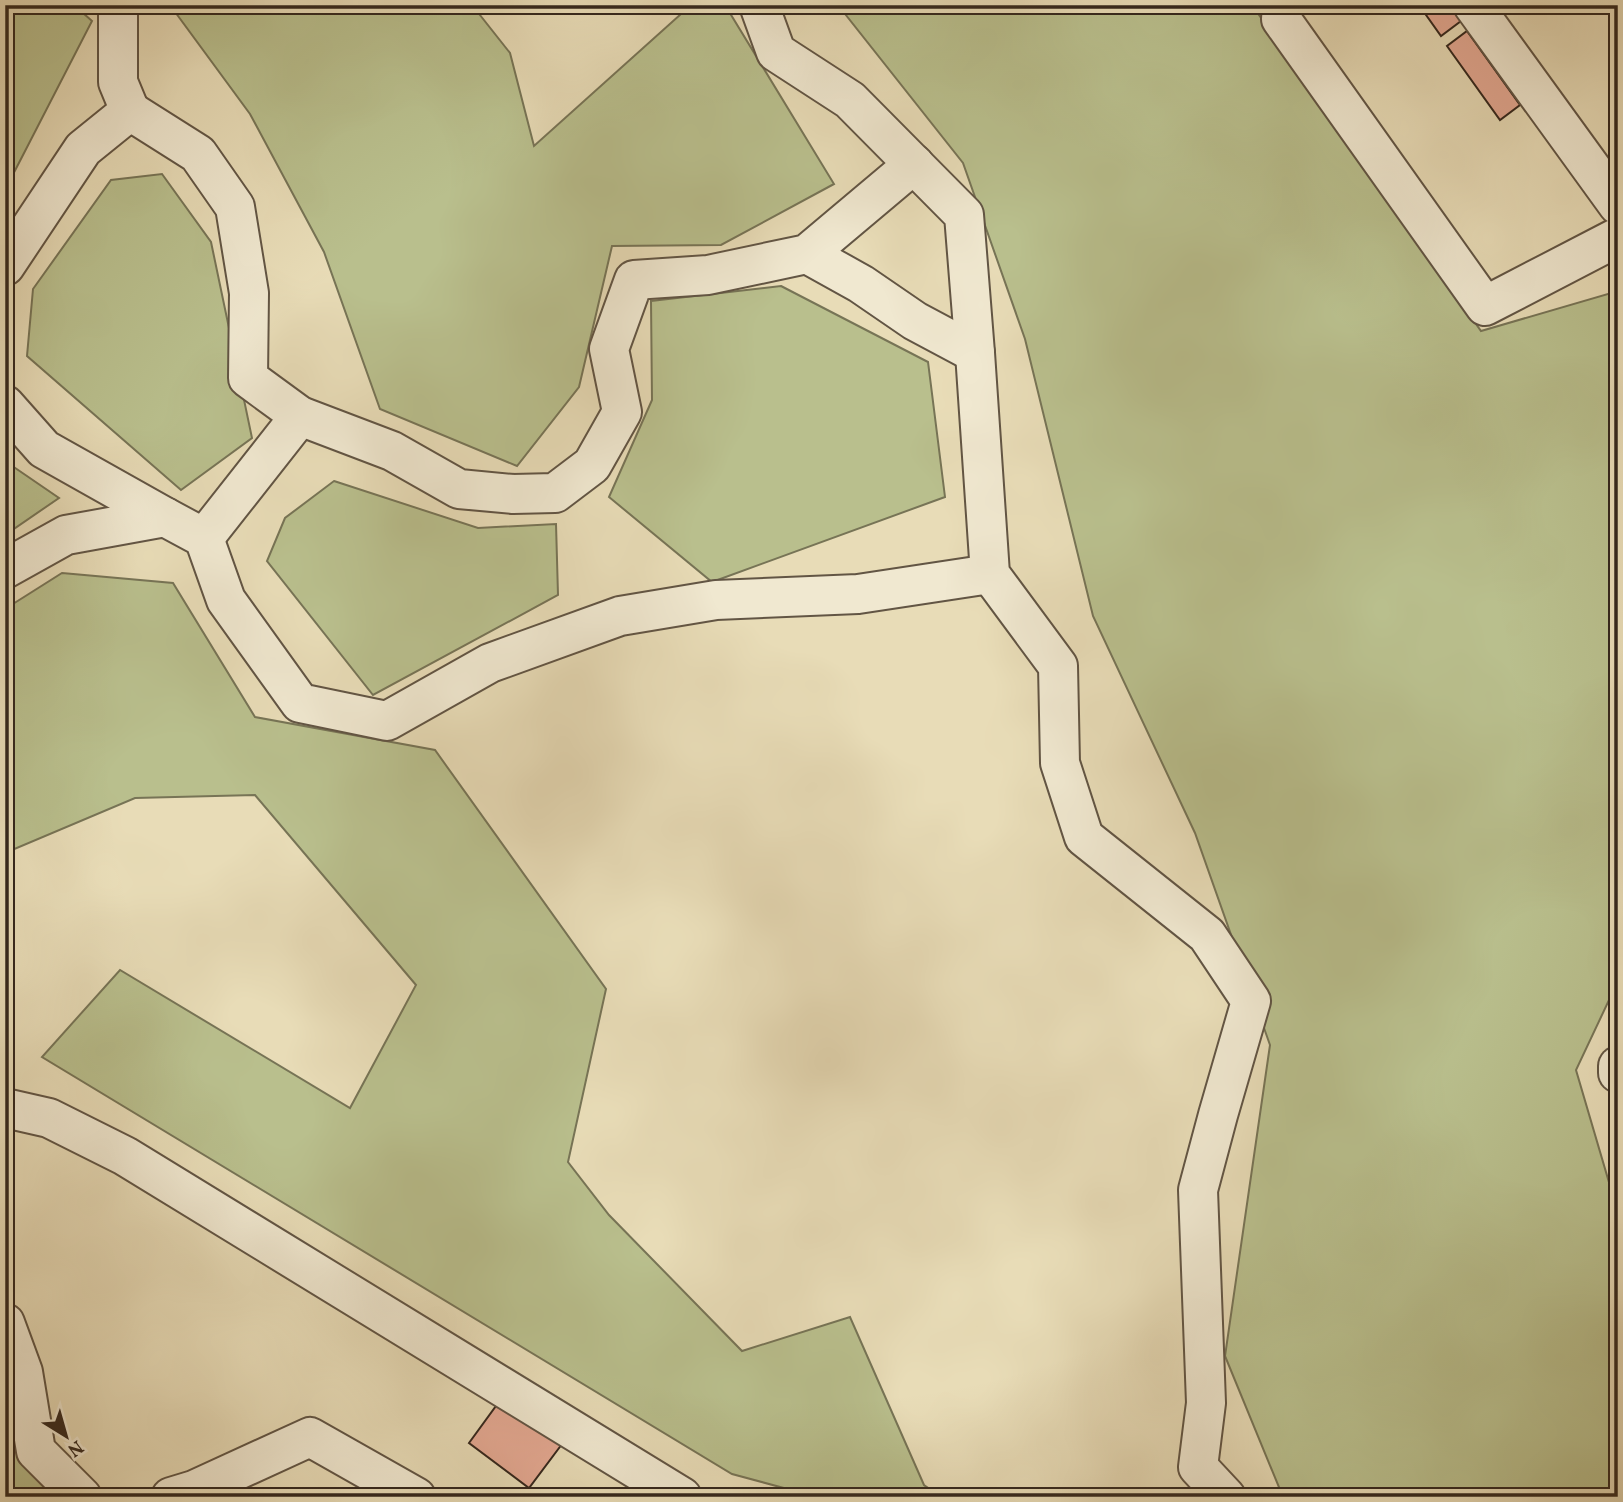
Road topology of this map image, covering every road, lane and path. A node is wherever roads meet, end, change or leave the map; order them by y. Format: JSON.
{"nodes":[{"id":1,"x":118,"y":5,"type":"edge"},
{"id":2,"x":759,"y":5,"type":"edge"},
{"id":3,"x":1283,"y":5,"type":"edge"},
{"id":4,"x":1472,"y":5,"type":"edge"},
{"id":5,"x":130,"y":111,"type":"junction"},
{"id":6,"x":914,"y":164,"type":"junction"},
{"id":7,"x":1618,"y":205,"type":"edge"},
{"id":8,"x":1618,"y":237,"type":"edge"},
{"id":9,"x":807,"y":254,"type":"junction"},
{"id":10,"x":5,"y":266,"type":"edge"},
{"id":11,"x":975,"y":353,"type":"junction"},
{"id":12,"x":5,"y":405,"type":"edge"},
{"id":13,"x":300,"y":416,"type":"junction"},
{"id":14,"x":165,"y":517,"type":"junction"},
{"id":15,"x":204,"y":538,"type":"junction"},
{"id":16,"x":5,"y":569,"type":"edge"},
{"id":17,"x":990,"y":574,"type":"junction"},
{"id":18,"x":1618,"y":1066,"type":"edge"},
{"id":19,"x":1618,"y":1073,"type":"edge"},
{"id":20,"x":5,"y":1108,"type":"edge"},
{"id":21,"x":5,"y":1323,"type":"edge"},
{"id":22,"x":82,"y":1497,"type":"edge"},
{"id":23,"x":171,"y":1497,"type":"edge"},
{"id":24,"x":416,"y":1497,"type":"edge"},
{"id":25,"x":682,"y":1497,"type":"edge"},
{"id":26,"x":1226,"y":1497,"type":"edge"}],
"edges":[{"from":1,"to":5,"type":"lane"},
{"from":2,"to":6,"type":"lane"},
{"from":3,"to":8,"type":"lane"},
{"from":4,"to":7,"type":"lane"},
{"from":5,"to":10,"type":"lane"},
{"from":5,"to":13,"type":"lane"},
{"from":6,"to":9,"type":"lane"},
{"from":6,"to":11,"type":"lane"},
{"from":9,"to":11,"type":"lane"},
{"from":9,"to":13,"type":"lane"},
{"from":11,"to":17,"type":"lane"},
{"from":12,"to":14,"type":"lane"},
{"from":13,"to":15,"type":"lane"},
{"from":14,"to":15,"type":"lane"},
{"from":14,"to":16,"type":"lane"},
{"from":15,"to":17,"type":"lane"},
{"from":17,"to":26,"type":"lane"},
{"from":18,"to":19,"type":"lane"},
{"from":20,"to":25,"type":"lane"},
{"from":21,"to":22,"type":"lane"},
{"from":23,"to":24,"type":"lane"}]}
